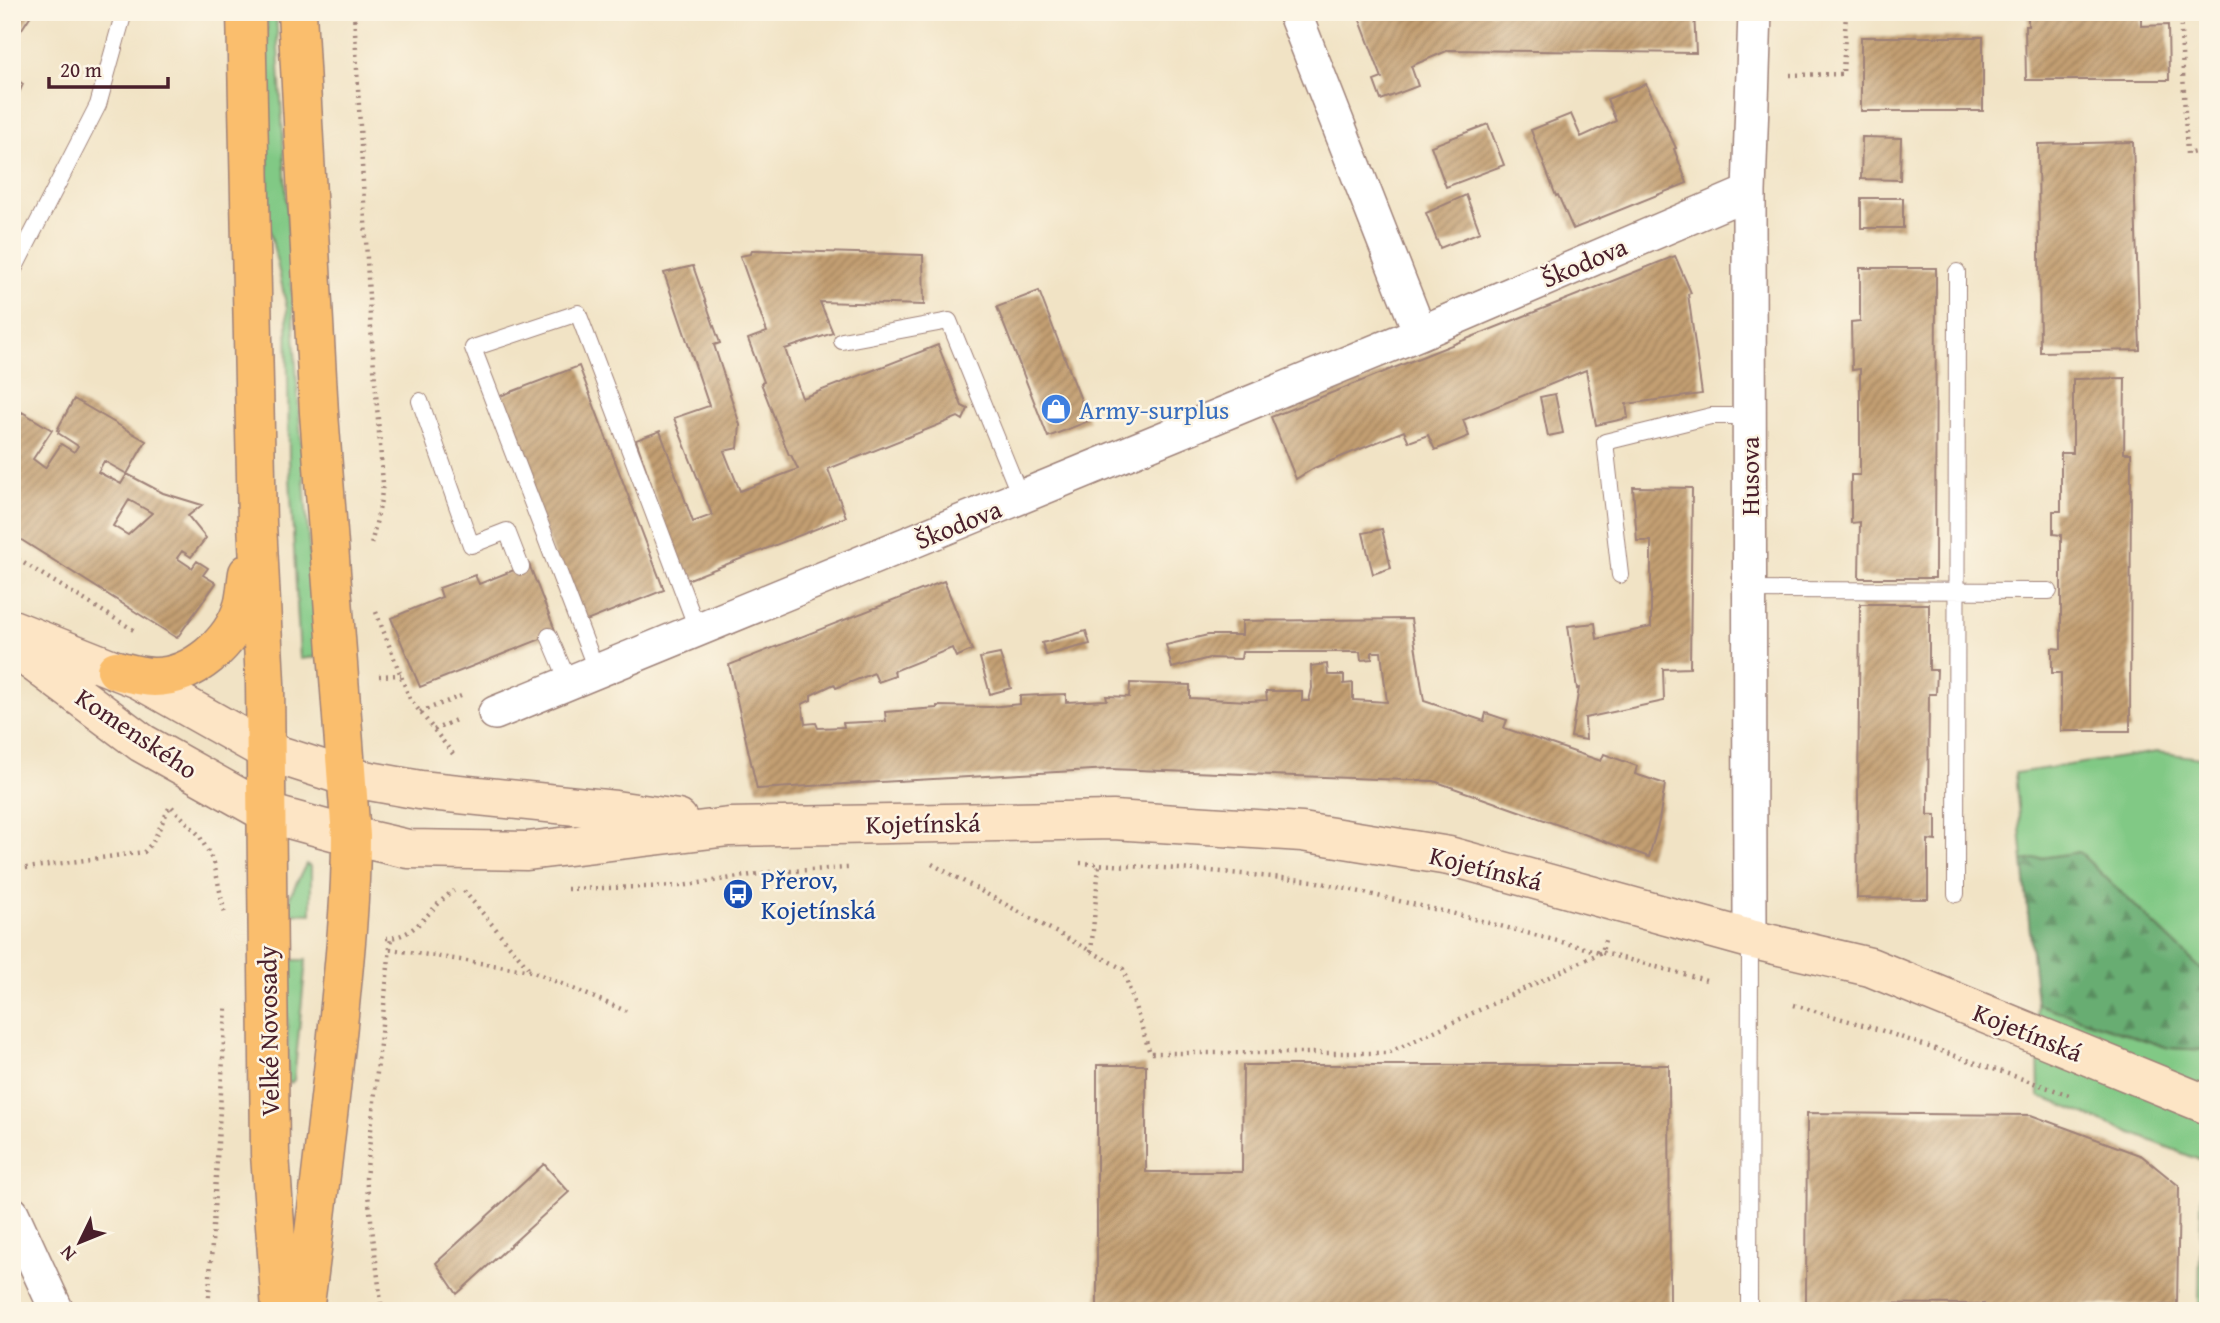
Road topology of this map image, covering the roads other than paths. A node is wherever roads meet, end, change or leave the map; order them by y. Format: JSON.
{"nodes":[{"id":1,"x":124,"y":12,"type":"edge"},
{"id":2,"x":246,"y":12,"type":"edge"},
{"id":3,"x":297,"y":12,"type":"edge"},
{"id":4,"x":1294,"y":12,"type":"edge"},
{"id":5,"x":1755,"y":12,"type":"edge"},
{"id":6,"x":1749,"y":192,"type":"junction"},
{"id":7,"x":1957,"y":272,"type":"dead end"},
{"id":8,"x":12,"y":273,"type":"edge"},
{"id":9,"x":1420,"y":333,"type":"junction"},
{"id":10,"x":842,"y":341,"type":"dead end"},
{"id":11,"x":420,"y":401,"type":"dead end"},
{"id":12,"x":1749,"y":416,"type":"junction"},
{"id":13,"x":1021,"y":498,"type":"junction"},
{"id":14,"x":257,"y":523,"type":"junction"},
{"id":15,"x":521,"y":567,"type":"dead end"},
{"id":16,"x":1620,"y":575,"type":"dead end"},
{"id":17,"x":1749,"y":590,"type":"junction"},
{"id":18,"x":1955,"y":590,"type":"junction"},
{"id":19,"x":2049,"y":591,"type":"dead end"},
{"id":20,"x":12,"y":629,"type":"edge"},
{"id":21,"x":698,"y":631,"type":"junction"},
{"id":22,"x":549,"y":636,"type":"dead end"},
{"id":23,"x":12,"y":646,"type":"edge"},
{"id":24,"x":116,"y":670,"type":"junction"},
{"id":25,"x":583,"y":678,"type":"junction"},
{"id":26,"x":495,"y":713,"type":"dead end"},
{"id":27,"x":266,"y":751,"type":"junction"},
{"id":28,"x":347,"y":777,"type":"junction"},
{"id":29,"x":267,"y":813,"type":"junction"},
{"id":30,"x":729,"y":827,"type":"junction"},
{"id":31,"x":351,"y":836,"type":"junction"},
{"id":32,"x":1956,"y":894,"type":"dead end"},
{"id":33,"x":1750,"y":939,"type":"junction"},
{"id":34,"x":2208,"y":1105,"type":"edge"},
{"id":35,"x":12,"y":1213,"type":"edge"},
{"id":36,"x":57,"y":1311,"type":"edge"},
{"id":37,"x":281,"y":1311,"type":"edge"},
{"id":38,"x":304,"y":1311,"type":"edge"},
{"id":39,"x":1749,"y":1311,"type":"edge"}],
"edges":[{"from":1,"to":8,"type":"lane"},
{"from":2,"to":14,"type":"main road"},
{"from":3,"to":28,"type":"main road"},
{"from":4,"to":9,"type":"street"},
{"from":5,"to":6,"type":"street","name":"Husova"},
{"from":6,"to":9,"type":"street","name":"Škodova"},
{"from":6,"to":12,"type":"street","name":"Husova"},
{"from":7,"to":18,"type":"lane"},
{"from":9,"to":13,"type":"street","name":"Škodova"},
{"from":10,"to":13,"type":"lane"},
{"from":11,"to":15,"type":"lane"},
{"from":12,"to":16,"type":"lane"},
{"from":12,"to":17,"type":"street","name":"Husova"},
{"from":13,"to":21,"type":"street","name":"Škodova"},
{"from":14,"to":24,"type":"main road"},
{"from":14,"to":27,"type":"main road","name":"Velké Novosady"},
{"from":17,"to":18,"type":"lane"},
{"from":17,"to":33,"type":"street","name":"Husova"},
{"from":18,"to":19,"type":"lane"},
{"from":18,"to":32,"type":"lane"},
{"from":20,"to":24,"type":"main road","name":"Komenského"},
{"from":21,"to":25,"type":"street","name":"Škodova"},
{"from":21,"to":25,"type":"lane"},
{"from":22,"to":25,"type":"lane"},
{"from":23,"to":29,"type":"main road","name":"Komenského"},
{"from":24,"to":27,"type":"main road","name":"Komenského"},
{"from":25,"to":26,"type":"street","name":"Škodova"},
{"from":27,"to":28,"type":"main road","name":"Komenského"},
{"from":27,"to":29,"type":"main road","name":"Velké Novosady"},
{"from":28,"to":30,"type":"main road","name":"Kojetínská"},
{"from":28,"to":31,"type":"main road"},
{"from":29,"to":31,"type":"main road","name":"Komenského"},
{"from":29,"to":37,"type":"main road","name":"Velké Novosady"},
{"from":30,"to":31,"type":"main road","name":"Kojetínská"},
{"from":30,"to":33,"type":"main road","name":"Kojetínská"},
{"from":31,"to":38,"type":"main road"},
{"from":33,"to":34,"type":"main road","name":"Kojetínská"},
{"from":33,"to":39,"type":"lane"},
{"from":35,"to":36,"type":"street"}]}
